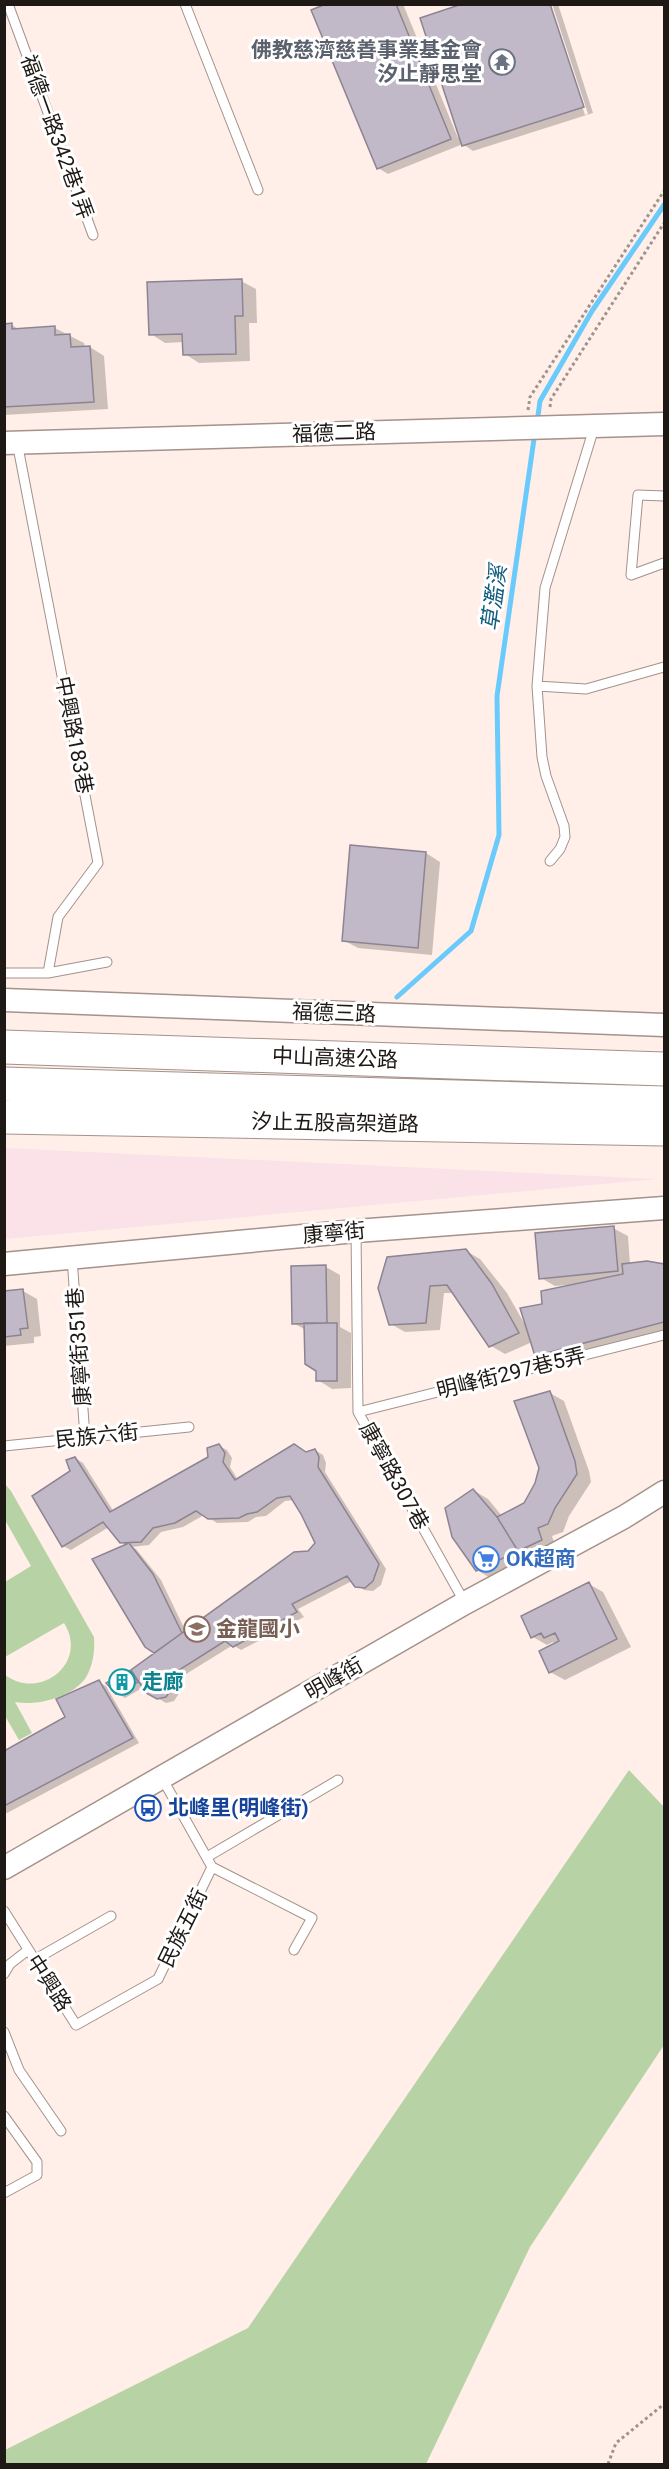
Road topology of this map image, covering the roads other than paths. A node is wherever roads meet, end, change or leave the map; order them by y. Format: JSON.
{"nodes":[{"id":1,"x":8,"y":4,"type":"edge"},
{"id":2,"x":185,"y":4,"type":"edge"},
{"id":3,"x":258,"y":190,"type":"dead end"},
{"id":4,"x":93,"y":235,"type":"dead end"},
{"id":5,"x":664,"y":424,"type":"edge"},
{"id":6,"x":594,"y":426,"type":"junction"},
{"id":7,"x":11,"y":443,"type":"edge"},
{"id":8,"x":664,"y":496,"type":"edge"},
{"id":9,"x":664,"y":563,"type":"edge"},
{"id":10,"x":664,"y":667,"type":"edge"},
{"id":11,"x":537,"y":686,"type":"junction"},
{"id":12,"x":550,"y":861,"type":"dead end"},
{"id":13,"x":106,"y":962,"type":"dead end"},
{"id":14,"x":4,"y":973,"type":"edge"},
{"id":15,"x":48,"y":974,"type":"junction"},
{"id":16,"x":4,"y":1000,"type":"edge"},
{"id":17,"x":664,"y":1025,"type":"edge"},
{"id":18,"x":4,"y":1047,"type":"edge"},
{"id":19,"x":664,"y":1069,"type":"edge"},
{"id":20,"x":4,"y":1084,"type":"edge"},
{"id":21,"x":664,"y":1103,"type":"edge"},
{"id":22,"x":4,"y":1118,"type":"edge"},
{"id":23,"x":664,"y":1129,"type":"edge"},
{"id":24,"x":664,"y":1208,"type":"edge"},
{"id":25,"x":356,"y":1231,"type":"junction"},
{"id":26,"x":72,"y":1258,"type":"junction"},
{"id":27,"x":4,"y":1264,"type":"edge"},
{"id":28,"x":664,"y":1335,"type":"edge"},
{"id":29,"x":358,"y":1412,"type":"junction"},
{"id":30,"x":189,"y":1427,"type":"dead end"},
{"id":31,"x":86,"y":1437,"type":"junction"},
{"id":32,"x":4,"y":1446,"type":"edge"},
{"id":33,"x":664,"y":1492,"type":"edge"},
{"id":34,"x":465,"y":1603,"type":"junction"},
{"id":35,"x":162,"y":1778,"type":"junction"},
{"id":36,"x":338,"y":1780,"type":"dead end"},
{"id":37,"x":207,"y":1857,"type":"junction"},
{"id":38,"x":212,"y":1867,"type":"junction"},
{"id":39,"x":4,"y":1868,"type":"edge"},
{"id":40,"x":4,"y":1911,"type":"edge"},
{"id":41,"x":111,"y":1916,"type":"dead end"},
{"id":42,"x":28,"y":1950,"type":"junction"},
{"id":43,"x":294,"y":1950,"type":"dead end"},
{"id":44,"x":34,"y":1960,"type":"junction"},
{"id":45,"x":4,"y":1974,"type":"edge"},
{"id":46,"x":76,"y":2025,"type":"joint"},
{"id":47,"x":4,"y":2032,"type":"edge"},
{"id":48,"x":4,"y":2116,"type":"edge"},
{"id":49,"x":62,"y":2131,"type":"dead end"},
{"id":50,"x":4,"y":2193,"type":"edge"}],
"edges":[{"from":1,"to":4,"type":"lane","name":"福德一路342巷1弄"},
{"from":2,"to":3,"type":"lane"},
{"from":5,"to":6,"type":"street","name":"福德二路"},
{"from":6,"to":7,"type":"street","name":"福德二路"},
{"from":6,"to":11,"type":"lane"},
{"from":7,"to":15,"type":"lane","name":"中興路183巷"},
{"from":8,"to":9,"type":"lane"},
{"from":10,"to":11,"type":"lane"},
{"from":11,"to":12,"type":"lane"},
{"from":13,"to":15,"type":"lane"},
{"from":14,"to":15,"type":"lane"},
{"from":16,"to":17,"type":"street","name":"福德三路"},
{"from":18,"to":19,"type":"highway","name":"中山高速公路"},
{"from":20,"to":21,"type":"highway","name":"中山高速公路"},
{"from":22,"to":23,"type":"highway","name":"汐止五股高架道路"},
{"from":24,"to":25,"type":"street","name":"康寧街"},
{"from":25,"to":26,"type":"street","name":"康寧街"},
{"from":25,"to":29,"type":"lane","name":"康寧路307巷"},
{"from":26,"to":27,"type":"street","name":"康寧街"},
{"from":26,"to":31,"type":"lane","name":"康寧街351巷"},
{"from":28,"to":29,"type":"lane","name":"明峰街297巷5弄"},
{"from":29,"to":34,"type":"lane","name":"康寧路307巷"},
{"from":30,"to":31,"type":"lane","name":"民族六街"},
{"from":31,"to":32,"type":"lane","name":"民族六街"},
{"from":33,"to":34,"type":"street","name":"明峰街"},
{"from":34,"to":35,"type":"street","name":"明峰街"},
{"from":35,"to":37,"type":"lane","name":"民族五街"},
{"from":35,"to":39,"type":"street","name":"明峰街"},
{"from":36,"to":37,"type":"lane"},
{"from":37,"to":38,"type":"lane","name":"民族五街"},
{"from":38,"to":43,"type":"lane"},
{"from":38,"to":46,"type":"lane","name":"民族五街"},
{"from":40,"to":42,"type":"lane","name":"中興路"},
{"from":41,"to":44,"type":"lane"},
{"from":42,"to":44,"type":"lane","name":"中興路"},
{"from":42,"to":45,"type":"lane"},
{"from":44,"to":46,"type":"lane","name":"中興路"},
{"from":47,"to":49,"type":"lane"},
{"from":48,"to":50,"type":"lane"}]}
